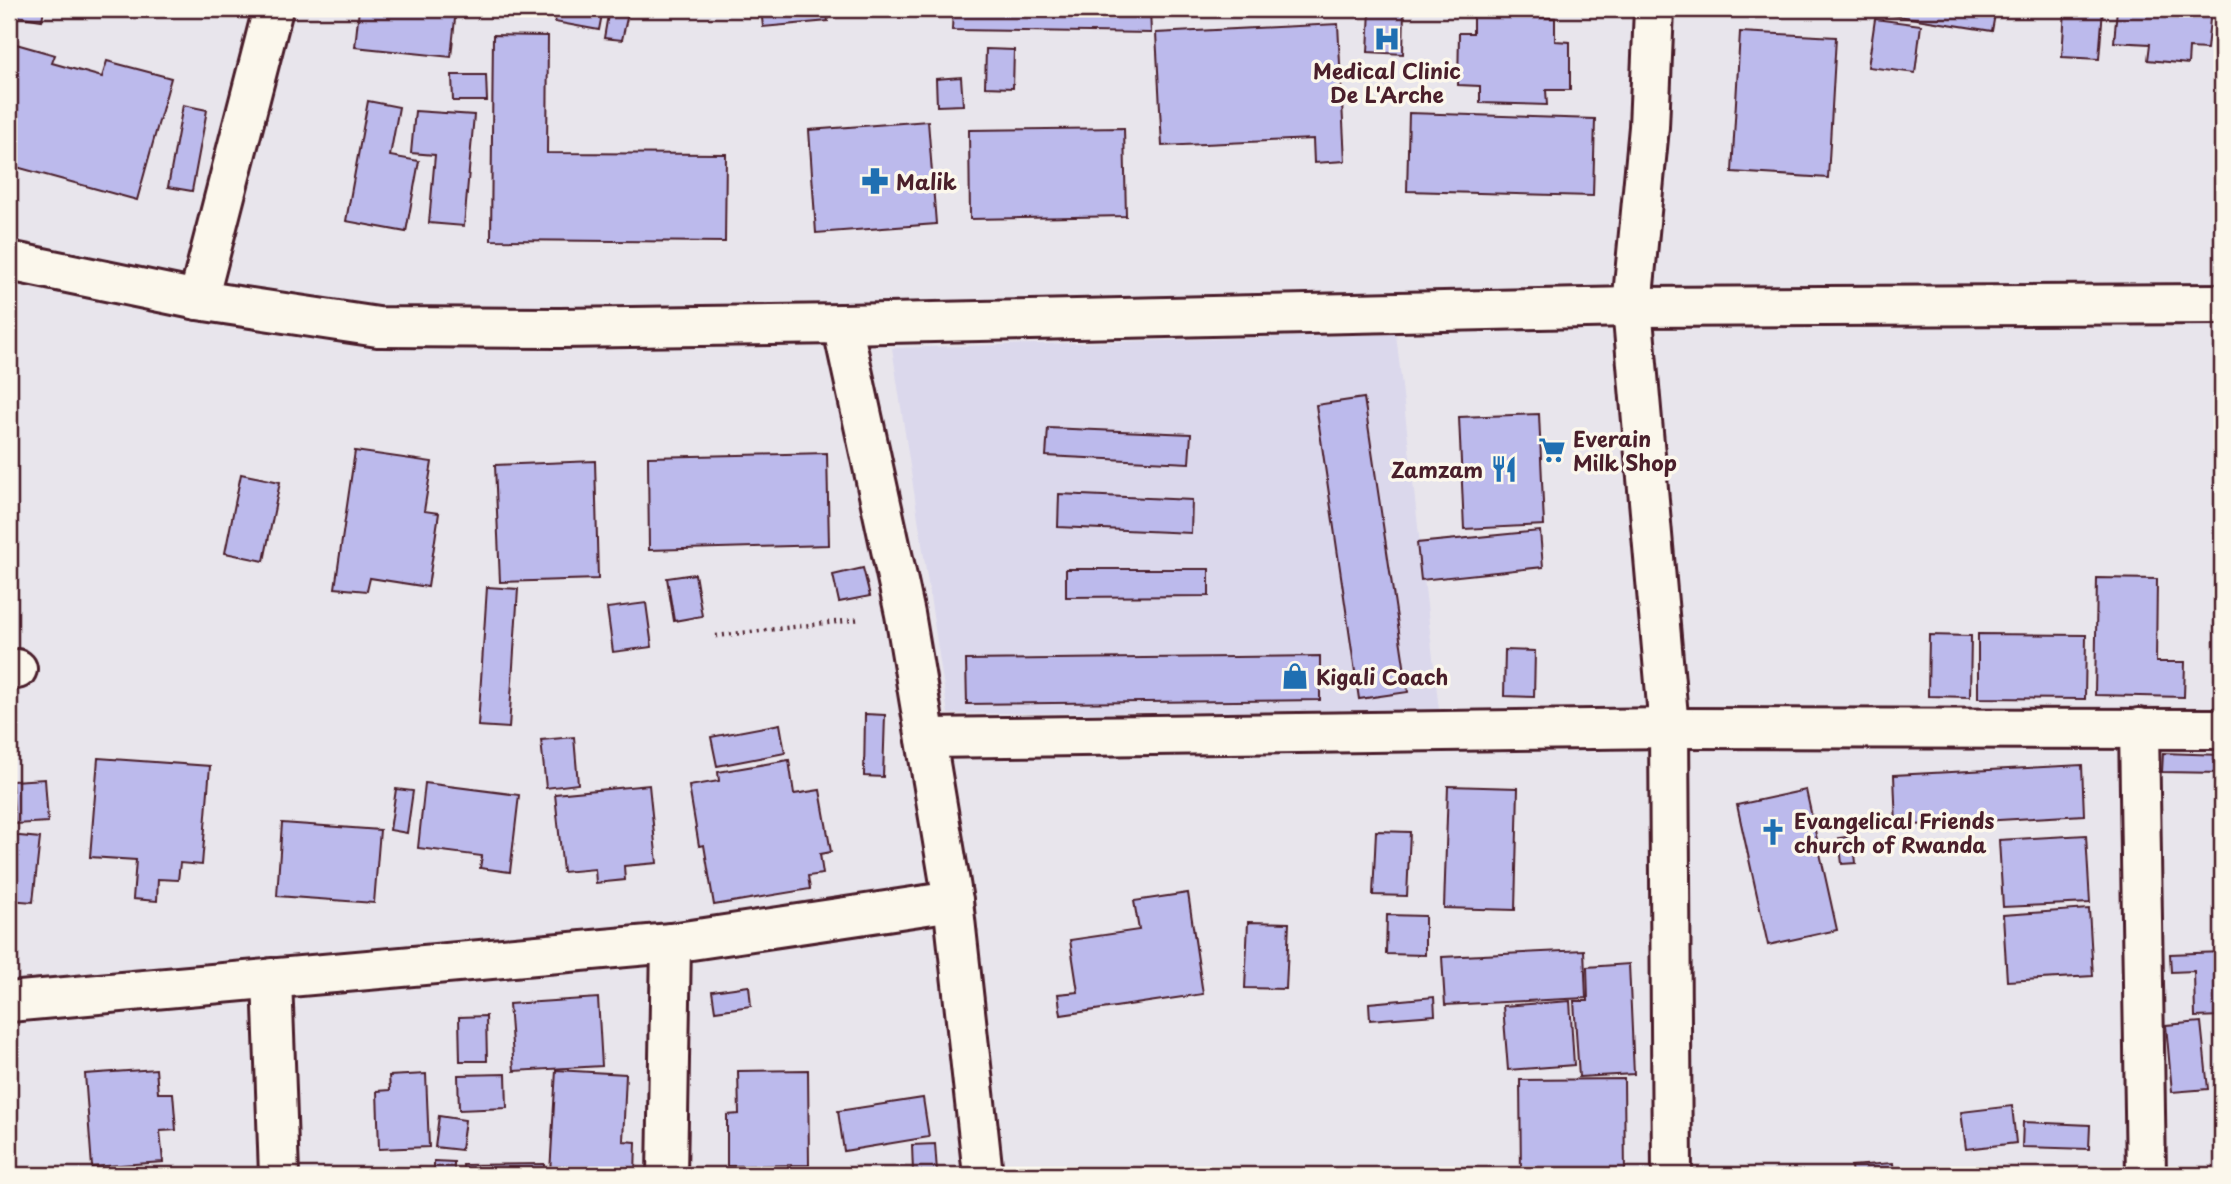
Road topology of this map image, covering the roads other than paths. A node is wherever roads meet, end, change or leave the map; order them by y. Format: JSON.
{"nodes":[{"id":1,"x":273,"y":9,"type":"edge"},
{"id":2,"x":1654,"y":9,"type":"edge"},
{"id":3,"x":9,"y":261,"type":"edge"},
{"id":4,"x":198,"y":300,"type":"junction"},
{"id":5,"x":2222,"y":304,"type":"edge"},
{"id":6,"x":1632,"y":307,"type":"junction"},
{"id":7,"x":842,"y":324,"type":"junction"},
{"id":8,"x":1669,"y":728,"type":"junction"},
{"id":9,"x":2139,"y":728,"type":"junction"},
{"id":10,"x":2222,"y":729,"type":"edge"},
{"id":11,"x":926,"y":738,"type":"junction"},
{"id":12,"x":953,"y":901,"type":"junction"},
{"id":13,"x":671,"y":943,"type":"junction"},
{"id":14,"x":272,"y":978,"type":"junction"},
{"id":15,"x":9,"y":1002,"type":"edge"},
{"id":16,"x":279,"y":1175,"type":"edge"},
{"id":17,"x":667,"y":1175,"type":"edge"},
{"id":18,"x":983,"y":1175,"type":"edge"},
{"id":19,"x":1672,"y":1175,"type":"edge"},
{"id":20,"x":2146,"y":1175,"type":"edge"}],
"edges":[{"from":1,"to":4,"type":"street"},
{"from":2,"to":6,"type":"street"},
{"from":3,"to":4,"type":"street"},
{"from":4,"to":7,"type":"street"},
{"from":5,"to":6,"type":"street"},
{"from":6,"to":7,"type":"street"},
{"from":6,"to":8,"type":"street"},
{"from":7,"to":11,"type":"street"},
{"from":8,"to":9,"type":"street"},
{"from":8,"to":11,"type":"street"},
{"from":8,"to":19,"type":"street"},
{"from":9,"to":10,"type":"street"},
{"from":9,"to":20,"type":"street"},
{"from":11,"to":12,"type":"street"},
{"from":12,"to":13,"type":"street"},
{"from":12,"to":18,"type":"street"},
{"from":13,"to":14,"type":"street"},
{"from":13,"to":17,"type":"street"},
{"from":14,"to":15,"type":"street"},
{"from":14,"to":16,"type":"street"}]}
